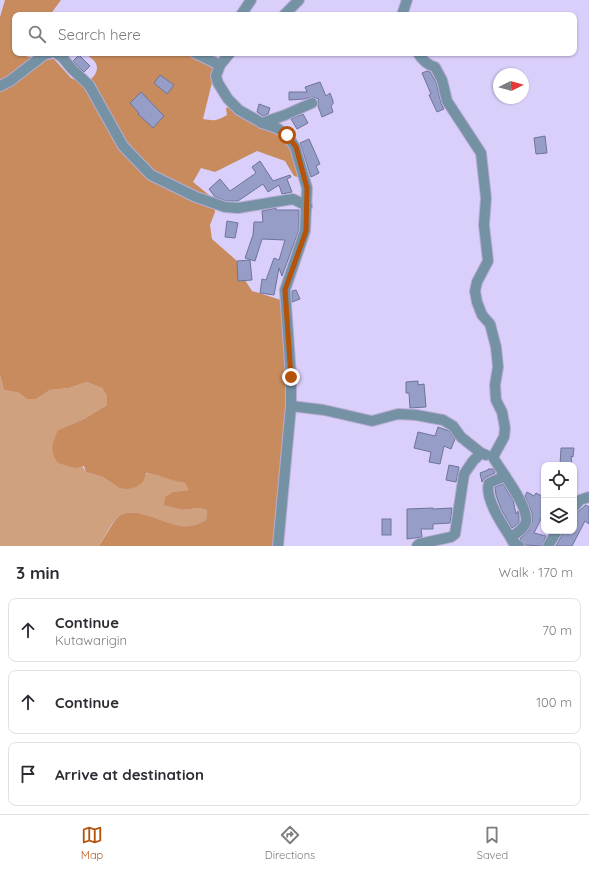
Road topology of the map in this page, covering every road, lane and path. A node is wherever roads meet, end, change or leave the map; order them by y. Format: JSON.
{"nodes":[{"id":1,"x":251,"y":0,"type":"edge"},
{"id":2,"x":299,"y":0,"type":"edge"},
{"id":3,"x":407,"y":0,"type":"edge"},
{"id":4,"x":243,"y":12,"type":"edge"},
{"id":5,"x":287,"y":12,"type":"edge"},
{"id":6,"x":403,"y":12,"type":"edge"},
{"id":7,"x":42,"y":56,"type":"edge"},
{"id":8,"x":60,"y":56,"type":"edge"},
{"id":9,"x":201,"y":56,"type":"edge"},
{"id":10,"x":228,"y":56,"type":"edge"},
{"id":11,"x":421,"y":56,"type":"edge"},
{"id":12,"x":220,"y":65,"type":"junction"},
{"id":13,"x":0,"y":86,"type":"edge"},
{"id":14,"x":312,"y":103,"type":"dead end"},
{"id":15,"x":262,"y":123,"type":"junction"},
{"id":16,"x":306,"y":206,"type":"junction"},
{"id":17,"x":291,"y":406,"type":"junction"},
{"id":18,"x":481,"y":453,"type":"junction"},
{"id":19,"x":493,"y":457,"type":"junction"},
{"id":20,"x":505,"y":476,"type":"junction"},
{"id":21,"x":589,"y":497,"type":"edge"},
{"id":22,"x":577,"y":504,"type":"edge"},
{"id":23,"x":555,"y":534,"type":"edge"},
{"id":24,"x":511,"y":538,"type":"junction"},
{"id":25,"x":278,"y":546,"type":"edge"},
{"id":26,"x":417,"y":546,"type":"edge"},
{"id":27,"x":519,"y":546,"type":"edge"},
{"id":28,"x":548,"y":546,"type":"edge"}],
"edges":[{"from":1,"to":4,"type":"street"},
{"from":2,"to":5,"type":"street"},
{"from":3,"to":6,"type":"street"},
{"from":7,"to":13,"type":"street"},
{"from":8,"to":16,"type":"street"},
{"from":9,"to":12,"type":"street"},
{"from":10,"to":12,"type":"street"},
{"from":11,"to":19,"type":"street"},
{"from":12,"to":15,"type":"street"},
{"from":14,"to":15,"type":"street"},
{"from":15,"to":16,"type":"street"},
{"from":16,"to":17,"type":"street"},
{"from":17,"to":18,"type":"street"},
{"from":17,"to":25,"type":"street"},
{"from":18,"to":19,"type":"street"},
{"from":18,"to":26,"type":"street"},
{"from":19,"to":20,"type":"street"},
{"from":20,"to":24,"type":"street"},
{"from":20,"to":24,"type":"street"},
{"from":21,"to":22,"type":"street"},
{"from":23,"to":28,"type":"street"},
{"from":24,"to":27,"type":"street"}]}
